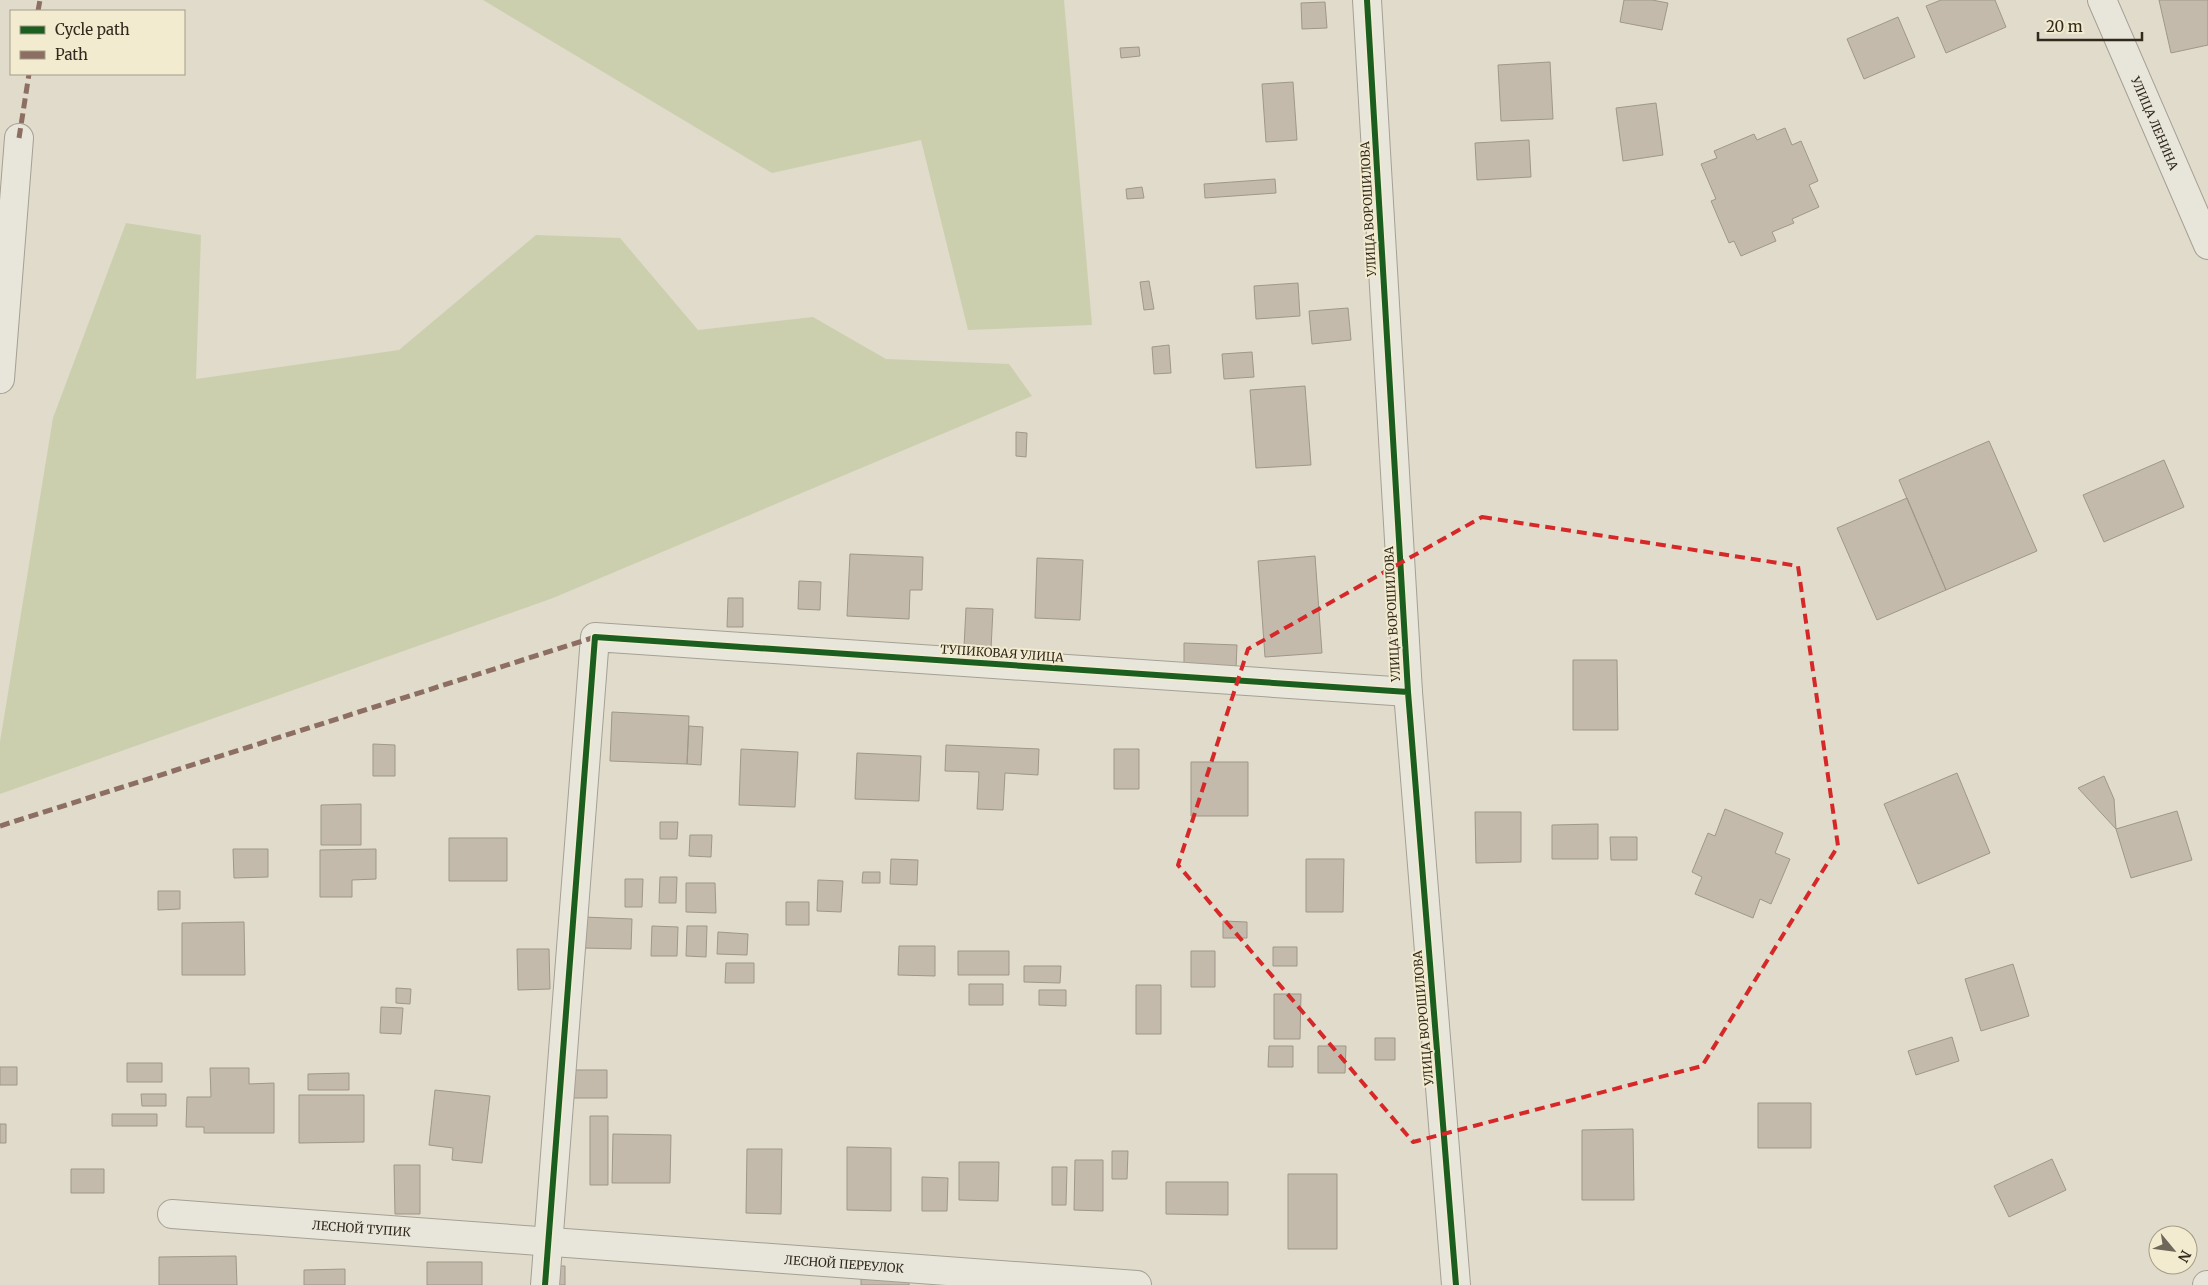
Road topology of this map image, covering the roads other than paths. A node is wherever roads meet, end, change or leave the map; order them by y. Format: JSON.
{"nodes":[{"id":1,"x":1367,"y":0,"type":"edge"},
{"id":2,"x":2102,"y":0,"type":"edge"},
{"id":3,"x":19,"y":138,"type":"dead end"},
{"id":4,"x":2208,"y":245,"type":"edge"},
{"id":5,"x":0,"y":379,"type":"edge"},
{"id":6,"x":1408,"y":692,"type":"junction"},
{"id":7,"x":172,"y":1214,"type":"dead end"},
{"id":8,"x":550,"y":1242,"type":"junction"},
{"id":9,"x":545,"y":1285,"type":"edge"},
{"id":10,"x":1138,"y":1285,"type":"edge"},
{"id":11,"x":1456,"y":1285,"type":"edge"}],
"edges":[{"from":1,"to":6,"type":"street","name":"УЛИЦА ВОРОШИЛОВА"},
{"from":2,"to":4,"type":"street","name":"УЛИЦА ЛЕНИНА"},
{"from":3,"to":5,"type":"street"},
{"from":6,"to":8,"type":"street","name":"ТУПИКОВАЯ УЛИЦА"},
{"from":6,"to":11,"type":"street","name":"УЛИЦА ВОРОШИЛОВА"},
{"from":7,"to":8,"type":"street","name":"ЛЕСНОЙ ТУПИК"},
{"from":8,"to":9,"type":"street"},
{"from":8,"to":10,"type":"street","name":"ЛЕСНОЙ ПЕРЕУЛОК"}]}
